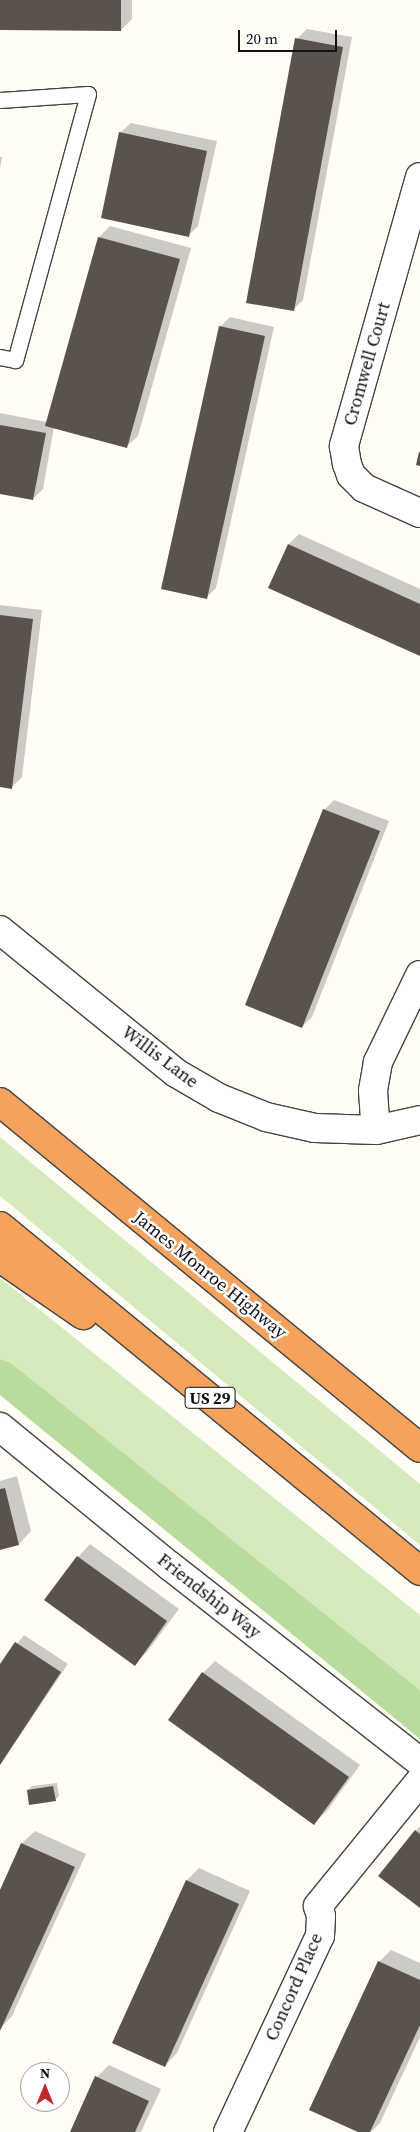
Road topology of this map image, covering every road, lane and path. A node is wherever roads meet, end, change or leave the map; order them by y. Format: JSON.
{"nodes":[{"id":1,"x":0,"y":100,"type":"edge"},
{"id":2,"x":420,"y":177,"type":"edge"},
{"id":3,"x":0,"y":357,"type":"edge"},
{"id":4,"x":420,"y":513,"type":"edge"},
{"id":5,"x":0,"y":930,"type":"edge"},
{"id":6,"x":420,"y":975,"type":"edge"},
{"id":7,"x":0,"y":1102,"type":"edge"},
{"id":8,"x":420,"y":1120,"type":"edge"},
{"id":9,"x":376,"y":1130,"type":"junction"},
{"id":10,"x":0,"y":1226,"type":"edge"},
{"id":11,"x":0,"y":1258,"type":"edge"},
{"id":12,"x":234,"y":1418,"type":"junction"},
{"id":13,"x":0,"y":1427,"type":"edge"},
{"id":14,"x":420,"y":1448,"type":"edge"},
{"id":15,"x":420,"y":1571,"type":"edge"},
{"id":16,"x":420,"y":1762,"type":"edge"},
{"id":17,"x":420,"y":1781,"type":"edge"},
{"id":18,"x":228,"y":2132,"type":"edge"}],
"edges":[{"from":1,"to":3,"type":"lane"},
{"from":2,"to":4,"type":"street","name":"Cromwell Court"},
{"from":5,"to":9,"type":"street","name":"Willis Lane"},
{"from":6,"to":9,"type":"street"},
{"from":7,"to":14,"type":"highway","name":"James Monroe Highway"},
{"from":8,"to":9,"type":"street","name":"Willis Lane"},
{"from":10,"to":12,"type":"highway","number":"US 29"},
{"from":11,"to":12,"type":"highway"},
{"from":12,"to":15,"type":"highway","number":"US 29"},
{"from":13,"to":16,"type":"street","name":"Friendship Way"},
{"from":17,"to":18,"type":"street","name":"Concord Place"}]}
